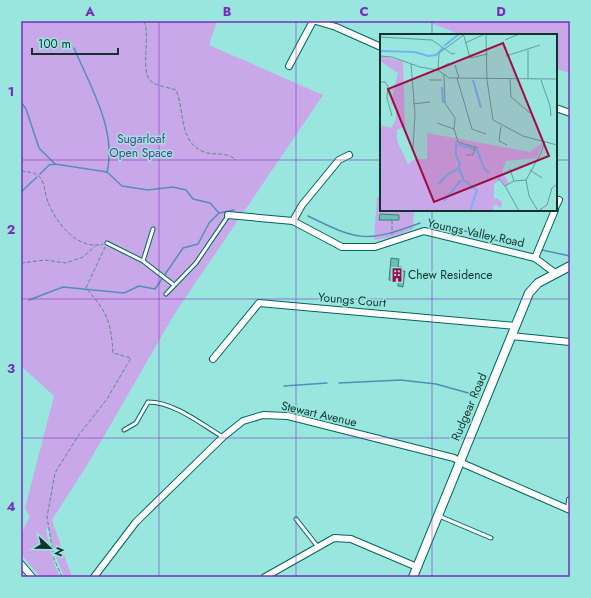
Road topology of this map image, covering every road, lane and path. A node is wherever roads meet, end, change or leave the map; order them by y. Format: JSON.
{"nodes":[{"id":1,"x":144,"y":21,"type":"edge"},
{"id":2,"x":313,"y":21,"type":"edge"},
{"id":3,"x":316,"y":21,"type":"edge"},
{"id":4,"x":380,"y":47,"type":"edge"},
{"id":5,"x":289,"y":66,"type":"dead end"},
{"id":6,"x":557,"y":108,"type":"edge"},
{"id":7,"x":570,"y":113,"type":"edge"},
{"id":8,"x":349,"y":155,"type":"dead end"},
{"id":9,"x":236,"y":160,"type":"dead end"},
{"id":10,"x":21,"y":171,"type":"edge"},
{"id":11,"x":559,"y":200,"type":"dead end"},
{"id":12,"x":557,"y":204,"type":"edge"},
{"id":13,"x":555,"y":211,"type":"edge"},
{"id":14,"x":228,"y":215,"type":"joint"},
{"id":15,"x":392,"y":220,"type":"dead end"},
{"id":16,"x":293,"y":221,"type":"junction"},
{"id":17,"x":153,"y":228,"type":"dead end"},
{"id":18,"x":392,"y":236,"type":"dead end"},
{"id":19,"x":107,"y":243,"type":"junction"},
{"id":20,"x":96,"y":246,"type":"junction"},
{"id":21,"x":535,"y":258,"type":"junction"},
{"id":22,"x":143,"y":261,"type":"junction"},
{"id":23,"x":21,"y":263,"type":"edge"},
{"id":24,"x":570,"y":266,"type":"edge"},
{"id":25,"x":555,"y":273,"type":"junction"},
{"id":26,"x":174,"y":286,"type":"junction"},
{"id":27,"x":166,"y":294,"type":"dead end"},
{"id":28,"x":516,"y":326,"type":"junction"},
{"id":29,"x":511,"y":336,"type":"junction"},
{"id":30,"x":570,"y":342,"type":"edge"},
{"id":31,"x":213,"y":359,"type":"dead end"},
{"id":32,"x":124,"y":430,"type":"dead end"},
{"id":33,"x":223,"y":437,"type":"junction"},
{"id":34,"x":460,"y":461,"type":"junction"},
{"id":35,"x":570,"y":500,"type":"edge"},
{"id":36,"x":569,"y":509,"type":"edge"},
{"id":37,"x":438,"y":515,"type":"junction"},
{"id":38,"x":296,"y":519,"type":"dead end"},
{"id":39,"x":491,"y":538,"type":"dead end"},
{"id":40,"x":318,"y":547,"type":"junction"},
{"id":41,"x":21,"y":564,"type":"edge"},
{"id":42,"x":417,"y":567,"type":"junction"},
{"id":43,"x":274,"y":575,"type":"edge"},
{"id":44,"x":32,"y":577,"type":"edge"},
{"id":45,"x":62,"y":577,"type":"edge"},
{"id":46,"x":94,"y":577,"type":"edge"},
{"id":47,"x":265,"y":577,"type":"edge"},
{"id":48,"x":413,"y":577,"type":"edge"}],
"edges":[{"from":1,"to":9,"type":"path"},
{"from":2,"to":5,"type":"street"},
{"from":3,"to":4,"type":"street"},
{"from":6,"to":7,"type":"street"},
{"from":8,"to":16,"type":"street"},
{"from":10,"to":20,"type":"path"},
{"from":11,"to":12,"type":"street"},
{"from":13,"to":21,"type":"street"},
{"from":14,"to":16,"type":"street","name":"Youngs Valley Road"},
{"from":14,"to":26,"type":"lane"},
{"from":15,"to":18,"type":"path"},
{"from":16,"to":21,"type":"street","name":"Youngs Valley Road"},
{"from":17,"to":22,"type":"lane"},
{"from":19,"to":20,"type":"path"},
{"from":19,"to":22,"type":"lane"},
{"from":19,"to":45,"type":"path"},
{"from":20,"to":23,"type":"path"},
{"from":21,"to":25,"type":"street","name":"Youngs Valley Road"},
{"from":22,"to":26,"type":"lane"},
{"from":24,"to":25,"type":"street","name":"Rudgear Road"},
{"from":25,"to":28,"type":"street","name":"Rudgear Road"},
{"from":26,"to":27,"type":"lane"},
{"from":28,"to":29,"type":"street","name":"Rudgear Road"},
{"from":28,"to":31,"type":"street","name":"Youngs Court"},
{"from":29,"to":30,"type":"street"},
{"from":29,"to":34,"type":"street","name":"Rudgear Road"},
{"from":32,"to":33,"type":"lane"},
{"from":33,"to":34,"type":"street","name":"Stewart Avenue"},
{"from":33,"to":46,"type":"street","name":"Stewart Avenue"},
{"from":34,"to":36,"type":"street","name":"Stewart Avenue"},
{"from":34,"to":37,"type":"street","name":"Rudgear Road"},
{"from":35,"to":36,"type":"street"},
{"from":37,"to":39,"type":"lane"},
{"from":37,"to":42,"type":"street","name":"Rudgear Road"},
{"from":38,"to":40,"type":"lane"},
{"from":40,"to":42,"type":"street"},
{"from":40,"to":43,"type":"street"},
{"from":41,"to":44,"type":"street"},
{"from":42,"to":48,"type":"street","name":"Rudgear Road"},
{"from":43,"to":47,"type":"street"}]}
